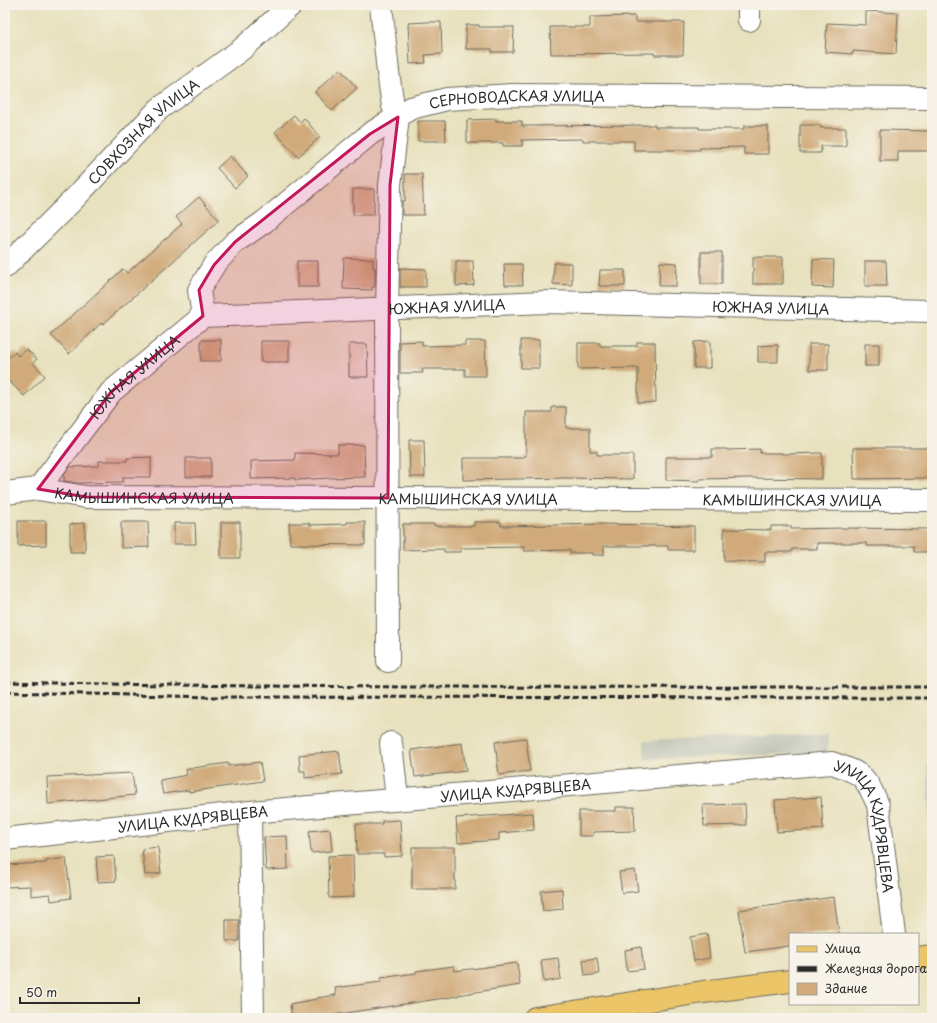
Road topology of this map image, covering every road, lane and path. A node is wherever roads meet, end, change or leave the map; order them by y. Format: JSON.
{"nodes":[{"id":1,"x":291,"y":5,"type":"edge"},
{"id":2,"x":381,"y":5,"type":"edge"},
{"id":3,"x":932,"y":98,"type":"edge"},
{"id":4,"x":398,"y":117,"type":"junction"},
{"id":5,"x":5,"y":267,"type":"edge"},
{"id":6,"x":387,"y":309,"type":"junction"},
{"id":7,"x":932,"y":311,"type":"edge"},
{"id":8,"x":202,"y":316,"type":"junction"},
{"id":9,"x":38,"y":489,"type":"junction"},
{"id":10,"x":5,"y":493,"type":"edge"},
{"id":11,"x":388,"y":498,"type":"junction"},
{"id":12,"x":932,"y":500,"type":"edge"},
{"id":13,"x":388,"y":661,"type":"dead end"},
{"id":14,"x":391,"y":743,"type":"dead end"},
{"id":15,"x":396,"y":799,"type":"junction"},
{"id":16,"x":250,"y":812,"type":"junction"},
{"id":17,"x":5,"y":839,"type":"edge"},
{"id":18,"x":894,"y":933,"type":"edge"},
{"id":19,"x":932,"y":956,"type":"edge"},
{"id":20,"x":919,"y":958,"type":"edge"},
{"id":21,"x":789,"y":981,"type":"edge"},
{"id":22,"x":253,"y":1018,"type":"edge"},
{"id":23,"x":536,"y":1018,"type":"edge"}],
"edges":[{"from":1,"to":5,"type":"street","name":"СОВХОЗНАЯ УЛИЦА"},
{"from":2,"to":4,"type":"street"},
{"from":3,"to":4,"type":"street","name":"СЕРНОВОДСКАЯ УЛИЦА"},
{"from":4,"to":6,"type":"street"},
{"from":4,"to":8,"type":"street","name":"СЕРНОВОДСКАЯ УЛИЦА"},
{"from":6,"to":7,"type":"street","name":"ЮЖНАЯ УЛИЦА"},
{"from":6,"to":8,"type":"street","name":"ЮЖНАЯ УЛИЦА"},
{"from":6,"to":11,"type":"street"},
{"from":8,"to":9,"type":"street","name":"ЮЖНАЯ УЛИЦА"},
{"from":9,"to":10,"type":"street","name":"КАМЫШИНСКАЯ УЛИЦА"},
{"from":9,"to":11,"type":"street","name":"КАМЫШИНСКАЯ УЛИЦА"},
{"from":11,"to":12,"type":"street","name":"КАМЫШИНСКАЯ УЛИЦА"},
{"from":11,"to":13,"type":"street"},
{"from":14,"to":15,"type":"street"},
{"from":15,"to":16,"type":"street","name":"УЛИЦА КУДРЯВЦЕВА"},
{"from":15,"to":18,"type":"street","name":"УЛИЦА КУДРЯВЦЕВА"},
{"from":16,"to":17,"type":"street","name":"УЛИЦА КУДРЯВЦЕВА"},
{"from":16,"to":22,"type":"street"},
{"from":19,"to":20,"type":"main road"},
{"from":21,"to":23,"type":"main road"}]}
